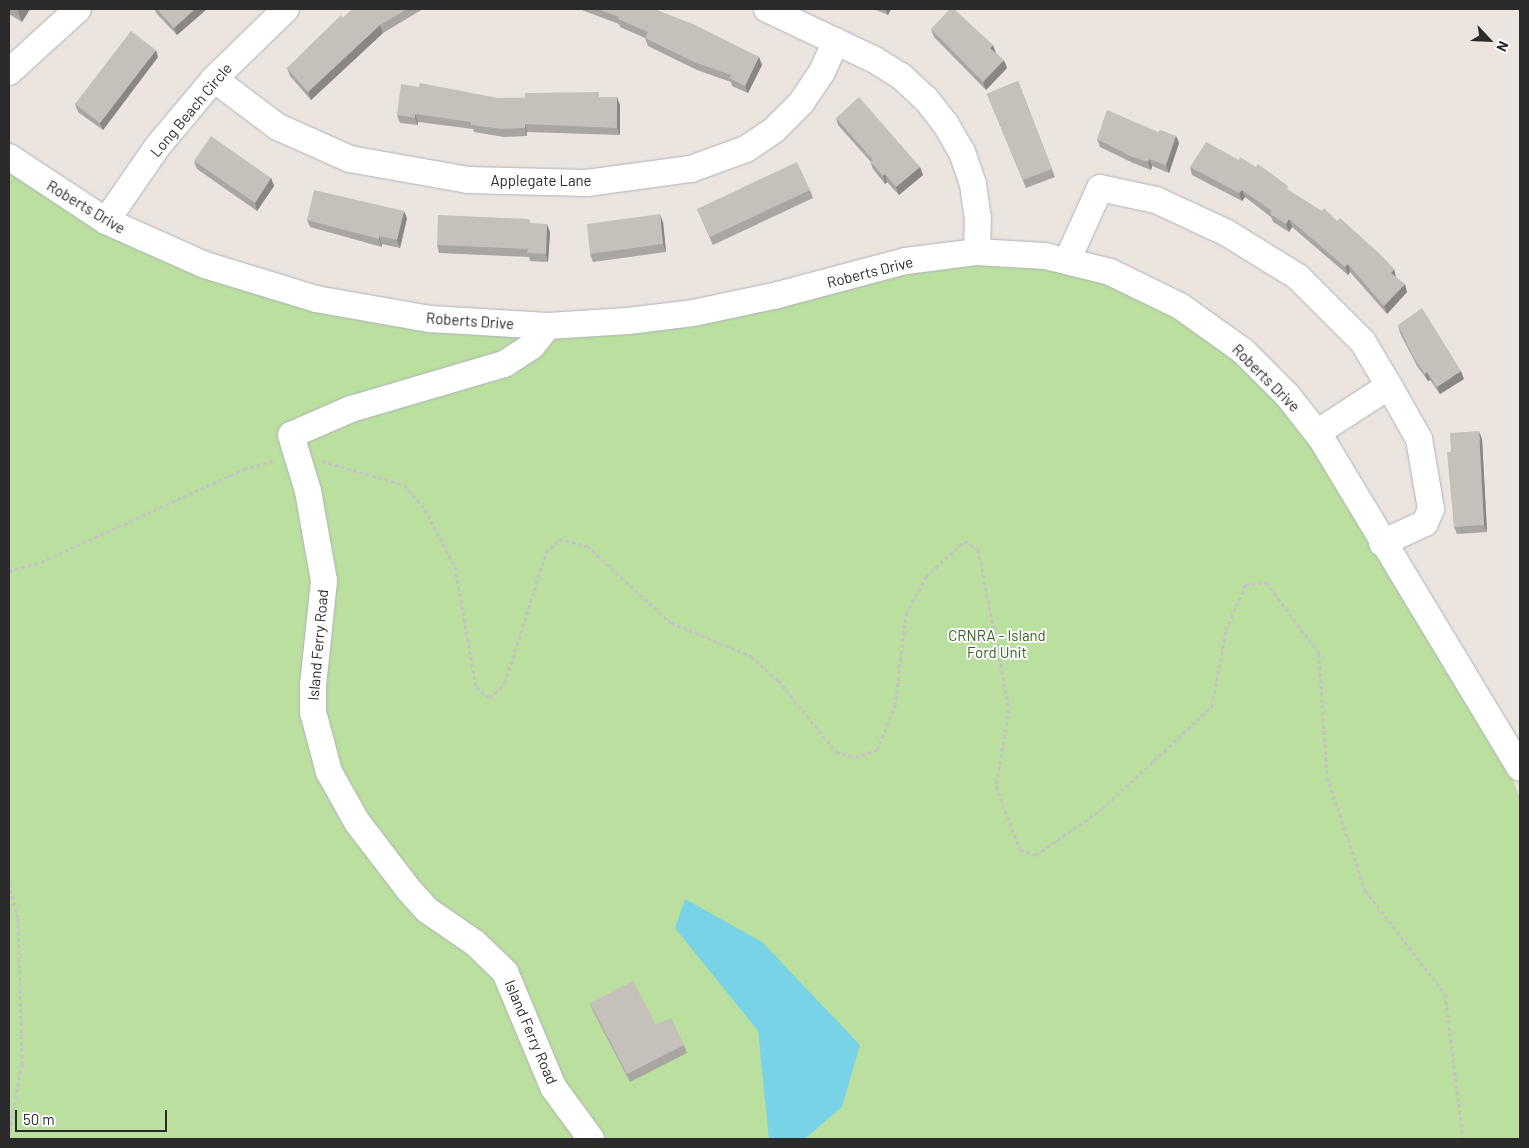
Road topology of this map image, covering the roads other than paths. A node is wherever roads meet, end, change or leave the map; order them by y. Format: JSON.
{"nodes":[{"id":1,"x":78,"y":9,"type":"edge"},
{"id":2,"x":286,"y":9,"type":"edge"},
{"id":3,"x":767,"y":9,"type":"edge"},
{"id":4,"x":836,"y":41,"type":"junction"},
{"id":5,"x":9,"y":72,"type":"edge"},
{"id":6,"x":214,"y":79,"type":"junction"},
{"id":7,"x":9,"y":157,"type":"edge"},
{"id":8,"x":106,"y":221,"type":"junction"},
{"id":9,"x":978,"y":252,"type":"junction"},
{"id":10,"x":1067,"y":261,"type":"junction"},
{"id":11,"x":548,"y":326,"type":"junction"},
{"id":12,"x":1389,"y":386,"type":"junction"},
{"id":13,"x":1317,"y":433,"type":"junction"},
{"id":14,"x":1382,"y":543,"type":"junction"},
{"id":15,"x":1520,"y":768,"type":"edge"},
{"id":16,"x":591,"y":1139,"type":"edge"}],
"edges":[{"from":1,"to":5,"type":"street"},
{"from":2,"to":6,"type":"street","name":"Long Beach Circle"},
{"from":3,"to":4,"type":"street"},
{"from":4,"to":6,"type":"street","name":"Applegate Lane"},
{"from":4,"to":9,"type":"street"},
{"from":6,"to":8,"type":"street","name":"Long Beach Circle"},
{"from":7,"to":8,"type":"street","name":"Roberts Drive"},
{"from":8,"to":11,"type":"street","name":"Roberts Drive"},
{"from":9,"to":10,"type":"street","name":"Roberts Drive"},
{"from":9,"to":11,"type":"street","name":"Roberts Drive"},
{"from":10,"to":12,"type":"street"},
{"from":10,"to":13,"type":"street","name":"Roberts Drive"},
{"from":11,"to":16,"type":"street","name":"Island Ferry Road"},
{"from":12,"to":13,"type":"street"},
{"from":12,"to":14,"type":"street"},
{"from":13,"to":14,"type":"street","name":"Roberts Drive"},
{"from":14,"to":15,"type":"street","name":"Roberts Drive"}]}
